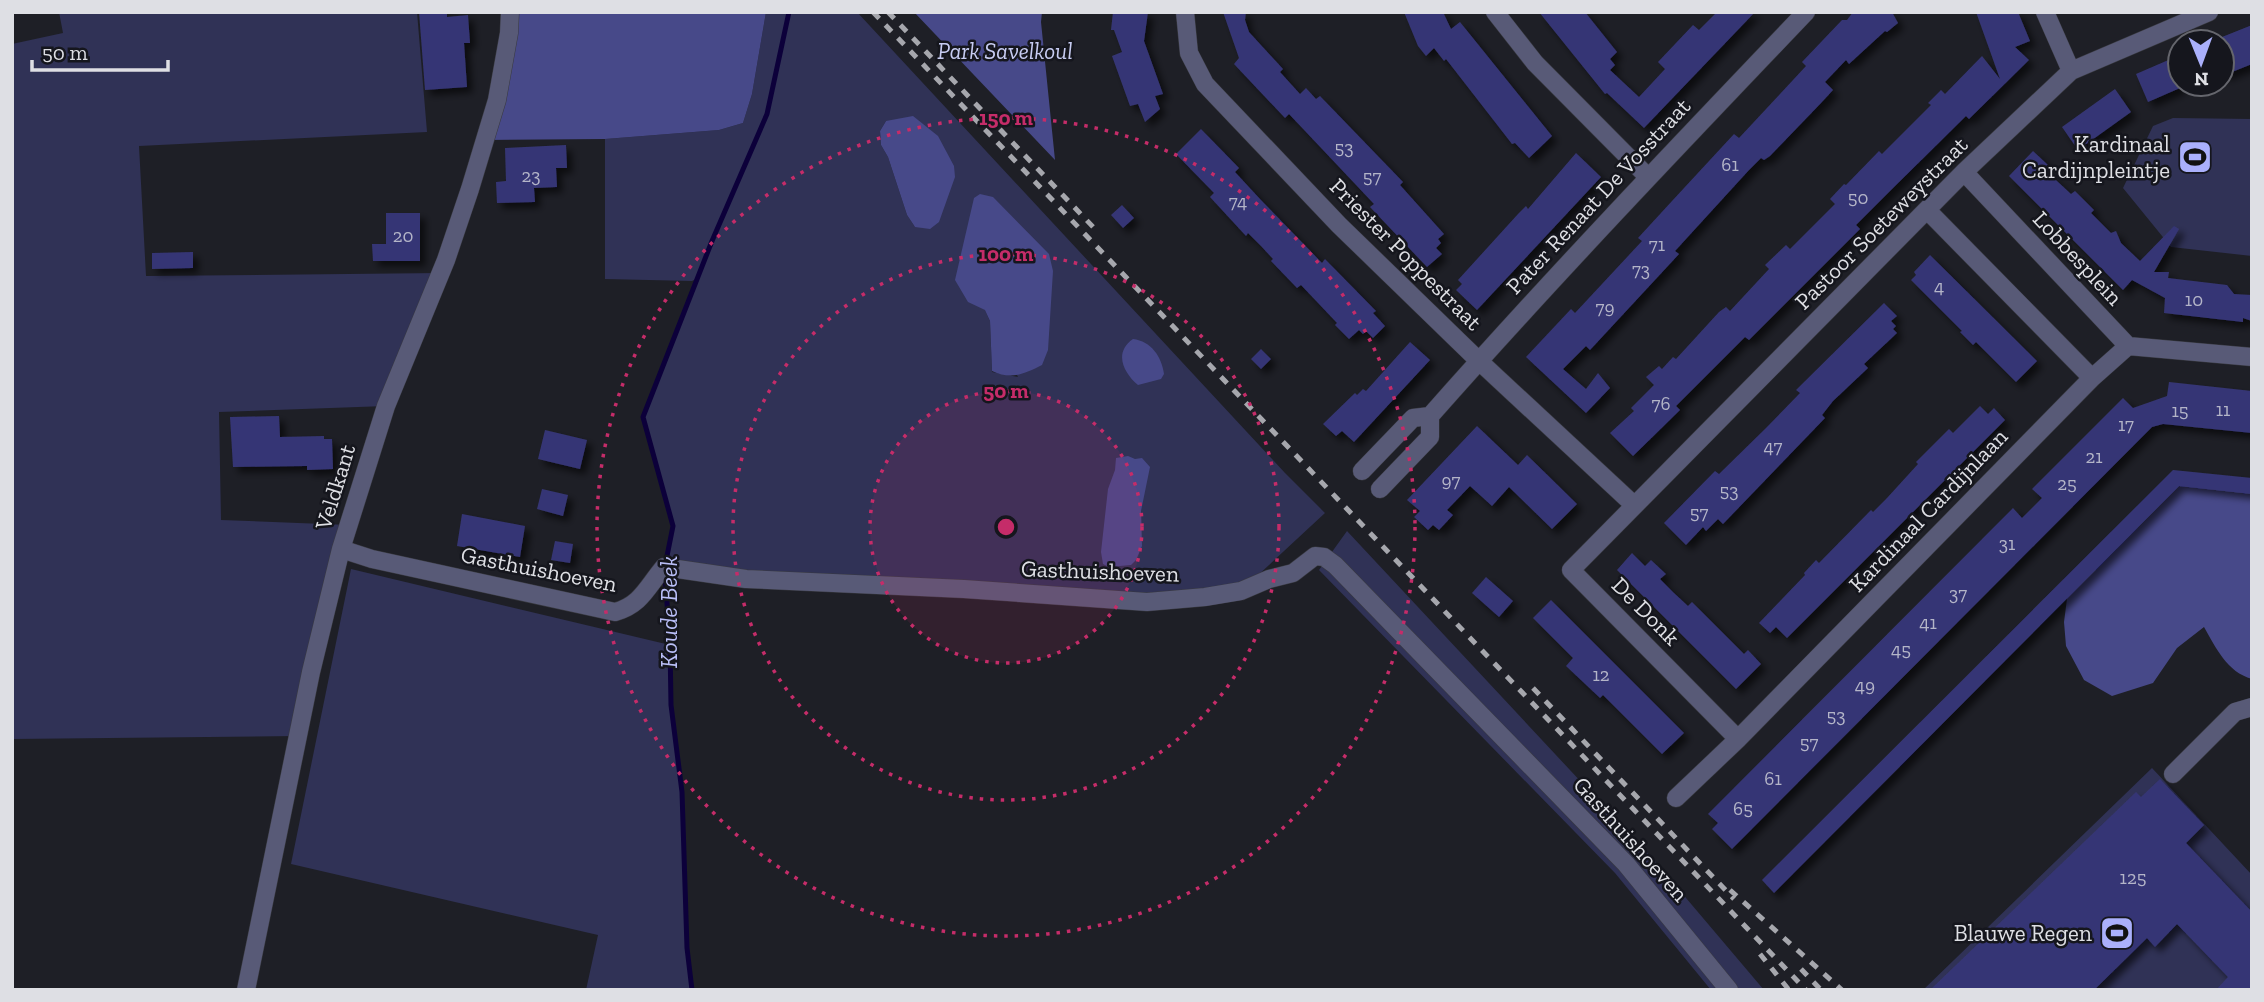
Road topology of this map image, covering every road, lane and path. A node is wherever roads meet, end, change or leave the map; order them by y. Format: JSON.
{"nodes":[{"id":1,"x":510,"y":12,"type":"edge"},
{"id":2,"x":1185,"y":12,"type":"edge"},
{"id":3,"x":1495,"y":12,"type":"edge"},
{"id":4,"x":1806,"y":12,"type":"edge"},
{"id":5,"x":2045,"y":12,"type":"edge"},
{"id":6,"x":2209,"y":12,"type":"edge"},
{"id":7,"x":2071,"y":71,"type":"junction"},
{"id":8,"x":1964,"y":172,"type":"junction"},
{"id":9,"x":1648,"y":177,"type":"junction"},
{"id":10,"x":1927,"y":211,"type":"junction"},
{"id":11,"x":2128,"y":346,"type":"junction"},
{"id":12,"x":2252,"y":357,"type":"edge"},
{"id":13,"x":1479,"y":360,"type":"junction"},
{"id":14,"x":2092,"y":378,"type":"junction"},
{"id":15,"x":1430,"y":416,"type":"junction"},
{"id":16,"x":1363,"y":471,"type":"dead end"},
{"id":17,"x":1380,"y":489,"type":"dead end"},
{"id":18,"x":1628,"y":512,"type":"junction"},
{"id":19,"x":341,"y":549,"type":"junction"},
{"id":20,"x":2252,"y":707,"type":"edge"},
{"id":21,"x":1738,"y":739,"type":"junction"},
{"id":22,"x":2173,"y":774,"type":"dead end"},
{"id":23,"x":1676,"y":798,"type":"dead end"},
{"id":24,"x":246,"y":990,"type":"edge"},
{"id":25,"x":1729,"y":990,"type":"edge"}],
"edges":[{"from":1,"to":19,"type":"street","name":"Veldkant"},
{"from":2,"to":13,"type":"street","name":"Priester Poppestraat"},
{"from":3,"to":9,"type":"street"},
{"from":4,"to":9,"type":"street","name":"Pater Renaat De Vosstraat"},
{"from":5,"to":7,"type":"street"},
{"from":6,"to":7,"type":"street","name":"Pastoor Soeteweystraat"},
{"from":7,"to":8,"type":"street","name":"Pastoor Soeteweystraat"},
{"from":8,"to":10,"type":"street","name":"Pastoor Soeteweystraat"},
{"from":8,"to":11,"type":"street","name":"Lobbesplein"},
{"from":9,"to":13,"type":"street","name":"Pater Renaat De Vosstraat"},
{"from":10,"to":14,"type":"street"},
{"from":10,"to":18,"type":"street","name":"Pastoor Soeteweystraat"},
{"from":11,"to":12,"type":"street"},
{"from":11,"to":14,"type":"street","name":"Kardinaal Cardijnlaan"},
{"from":13,"to":15,"type":"street","name":"Pater Renaat De Vosstraat"},
{"from":13,"to":18,"type":"street","name":"Priester Poppestraat"},
{"from":14,"to":21,"type":"street","name":"Kardinaal Cardijnlaan"},
{"from":15,"to":16,"type":"street","name":"Pater Renaat De Vosstraat"},
{"from":15,"to":17,"type":"street","name":"Pater Renaat De Vosstraat"},
{"from":18,"to":21,"type":"street","name":"De Donk"},
{"from":19,"to":24,"type":"street","name":"Veldkant"},
{"from":19,"to":25,"type":"street","name":"Gasthuishoeven"},
{"from":20,"to":22,"type":"street"},
{"from":21,"to":23,"type":"street","name":"Kardinaal Cardijnlaan"}]}
